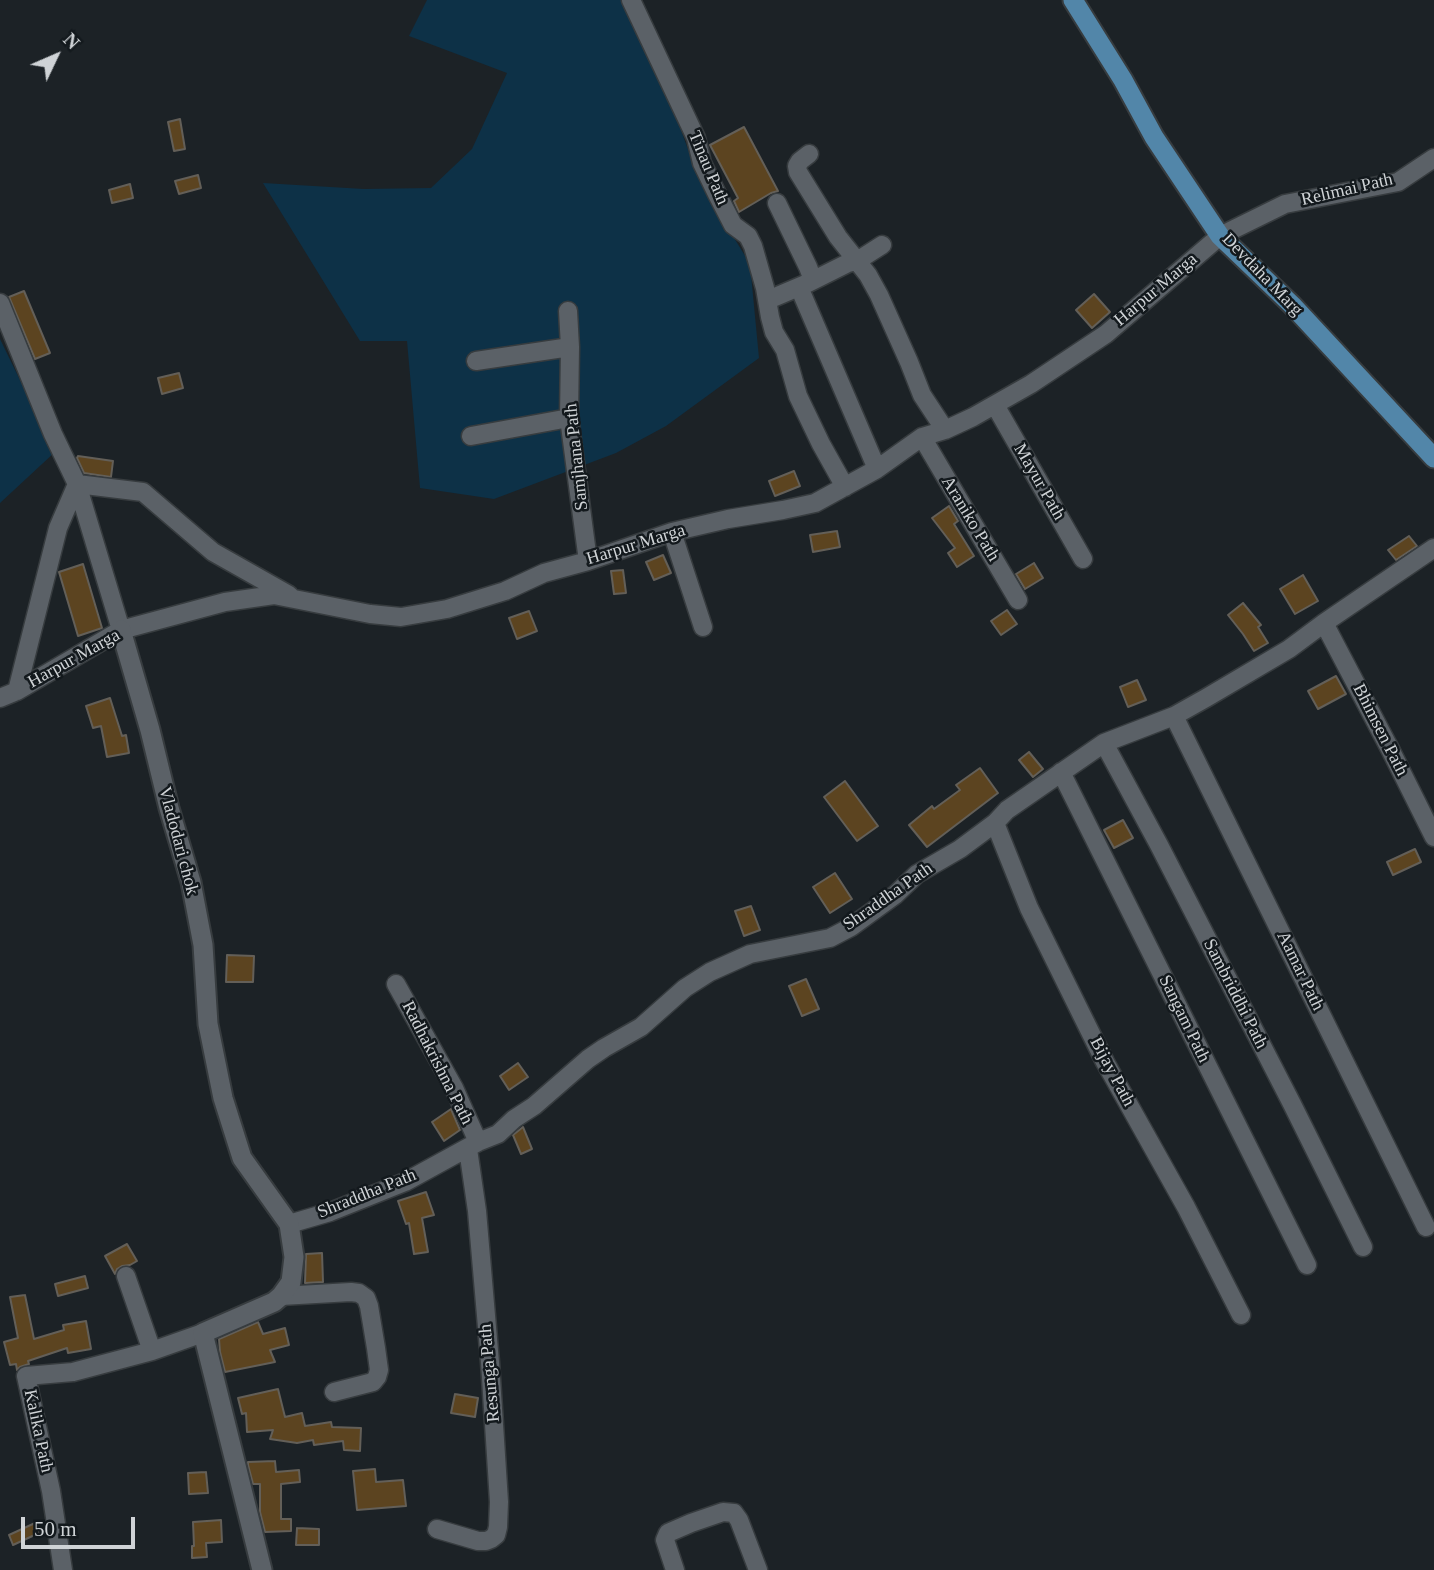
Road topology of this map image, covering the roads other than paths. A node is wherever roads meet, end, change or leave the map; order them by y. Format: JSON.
{"nodes":[{"id":1,"x":631,"y":0,"type":"edge"},
{"id":2,"x":1073,"y":0,"type":"edge"},
{"id":3,"x":809,"y":154,"type":"dead end"},
{"id":4,"x":1434,"y":158,"type":"edge"},
{"id":5,"x":777,"y":203,"type":"dead end"},
{"id":6,"x":1220,"y":236,"type":"junction"},
{"id":7,"x":882,"y":245,"type":"dead end"},
{"id":8,"x":856,"y":261,"type":"junction"},
{"id":9,"x":806,"y":284,"type":"junction"},
{"id":10,"x":768,"y":300,"type":"junction"},
{"id":11,"x":0,"y":303,"type":"edge"},
{"id":12,"x":568,"y":311,"type":"dead end"},
{"id":13,"x":570,"y":347,"type":"junction"},
{"id":14,"x":476,"y":361,"type":"dead end"},
{"id":15,"x":995,"y":405,"type":"junction"},
{"id":16,"x":569,"y":418,"type":"junction"},
{"id":17,"x":944,"y":430,"type":"junction"},
{"id":18,"x":471,"y":436,"type":"dead end"},
{"id":19,"x":922,"y":437,"type":"junction"},
{"id":20,"x":1434,"y":458,"type":"edge"},
{"id":21,"x":877,"y":469,"type":"junction"},
{"id":22,"x":77,"y":484,"type":"junction"},
{"id":23,"x":845,"y":487,"type":"junction"},
{"id":24,"x":672,"y":532,"type":"junction"},
{"id":25,"x":1434,"y":548,"type":"edge"},
{"id":26,"x":1083,"y":559,"type":"dead end"},
{"id":27,"x":588,"y":561,"type":"junction"},
{"id":28,"x":296,"y":600,"type":"junction"},
{"id":29,"x":1018,"y":600,"type":"dead end"},
{"id":30,"x":1324,"y":623,"type":"junction"},
{"id":31,"x":703,"y":627,"type":"dead end"},
{"id":32,"x":121,"y":630,"type":"junction"},
{"id":33,"x":17,"y":691,"type":"junction"},
{"id":34,"x":0,"y":698,"type":"edge"},
{"id":35,"x":1174,"y":716,"type":"junction"},
{"id":36,"x":1104,"y":743,"type":"junction"},
{"id":37,"x":1062,"y":772,"type":"junction"},
{"id":38,"x":995,"y":823,"type":"junction"},
{"id":39,"x":1434,"y":837,"type":"edge"},
{"id":40,"x":396,"y":984,"type":"dead end"},
{"id":41,"x":473,"y":1145,"type":"junction"},
{"id":42,"x":289,"y":1224,"type":"junction"},
{"id":43,"x":1426,"y":1227,"type":"dead end"},
{"id":44,"x":1363,"y":1247,"type":"dead end"},
{"id":45,"x":1307,"y":1265,"type":"dead end"},
{"id":46,"x":126,"y":1276,"type":"dead end"},
{"id":47,"x":281,"y":1296,"type":"junction"},
{"id":48,"x":1241,"y":1315,"type":"dead end"},
{"id":49,"x":203,"y":1333,"type":"junction"},
{"id":50,"x":152,"y":1351,"type":"junction"},
{"id":51,"x":334,"y":1392,"type":"dead end"},
{"id":52,"x":437,"y":1529,"type":"dead end"},
{"id":53,"x":63,"y":1570,"type":"edge"},
{"id":54,"x":262,"y":1570,"type":"edge"},
{"id":55,"x":675,"y":1570,"type":"edge"},
{"id":56,"x":758,"y":1570,"type":"edge"}],
"edges":[{"from":1,"to":10,"type":"street","name":"Tinau Path"},
{"from":2,"to":6,"type":"main road","name":"Devdaha Marg"},
{"from":3,"to":8,"type":"street"},
{"from":4,"to":6,"type":"street","name":"Relimai Path"},
{"from":5,"to":9,"type":"street"},
{"from":6,"to":15,"type":"street","name":"Harpur Marga"},
{"from":6,"to":20,"type":"main road","name":"Devdaha Marg"},
{"from":7,"to":8,"type":"street"},
{"from":8,"to":9,"type":"street"},
{"from":8,"to":17,"type":"street"},
{"from":9,"to":10,"type":"street"},
{"from":9,"to":21,"type":"street"},
{"from":10,"to":23,"type":"street","name":"Tinau Path"},
{"from":11,"to":22,"type":"street","name":"Vladodari chok"},
{"from":12,"to":13,"type":"street","name":"Samjhana Path"},
{"from":13,"to":14,"type":"street"},
{"from":13,"to":16,"type":"street","name":"Samjhana Path"},
{"from":15,"to":17,"type":"street","name":"Harpur Marga"},
{"from":15,"to":26,"type":"street","name":"Mayur Path"},
{"from":16,"to":18,"type":"street"},
{"from":16,"to":27,"type":"street","name":"Samjhana Path"},
{"from":17,"to":19,"type":"street","name":"Harpur Marga"},
{"from":19,"to":21,"type":"street","name":"Harpur Marga"},
{"from":19,"to":29,"type":"street","name":"Araniko Path"},
{"from":21,"to":23,"type":"street","name":"Harpur Marga"},
{"from":22,"to":28,"type":"street"},
{"from":22,"to":32,"type":"street","name":"Vladodari chok"},
{"from":22,"to":33,"type":"street"},
{"from":23,"to":24,"type":"street","name":"Harpur Marga"},
{"from":24,"to":27,"type":"street","name":"Harpur Marga"},
{"from":24,"to":31,"type":"street"},
{"from":25,"to":30,"type":"street","name":"Shraddha Path"},
{"from":27,"to":28,"type":"street","name":"Harpur Marga"},
{"from":28,"to":32,"type":"street","name":"Harpur Marga"},
{"from":30,"to":35,"type":"street","name":"Shraddha Path"},
{"from":30,"to":39,"type":"street","name":"Bhimsen Path"},
{"from":32,"to":33,"type":"street","name":"Harpur Marga"},
{"from":32,"to":42,"type":"street","name":"Vladodari chok"},
{"from":33,"to":34,"type":"street","name":"Harpur Marga"},
{"from":35,"to":36,"type":"street","name":"Shraddha Path"},
{"from":35,"to":43,"type":"street","name":"Aamar Path"},
{"from":36,"to":37,"type":"street","name":"Shraddha Path"},
{"from":36,"to":44,"type":"street","name":"Sambriddhi Path"},
{"from":37,"to":38,"type":"street","name":"Shraddha Path"},
{"from":37,"to":45,"type":"street","name":"Sangam Path"},
{"from":38,"to":41,"type":"street","name":"Shraddha Path"},
{"from":38,"to":48,"type":"street","name":"Bijay Path"},
{"from":40,"to":41,"type":"street","name":"Radhakrishna Path"},
{"from":41,"to":42,"type":"street","name":"Shraddha Path"},
{"from":41,"to":52,"type":"street","name":"Resunga Path"},
{"from":42,"to":47,"type":"street","name":"Vladodari chok"},
{"from":46,"to":50,"type":"street"},
{"from":47,"to":49,"type":"street"},
{"from":47,"to":51,"type":"street"},
{"from":49,"to":50,"type":"street"},
{"from":49,"to":54,"type":"street"},
{"from":50,"to":53,"type":"street","name":"Kalika Path"},
{"from":55,"to":56,"type":"street"}]}
